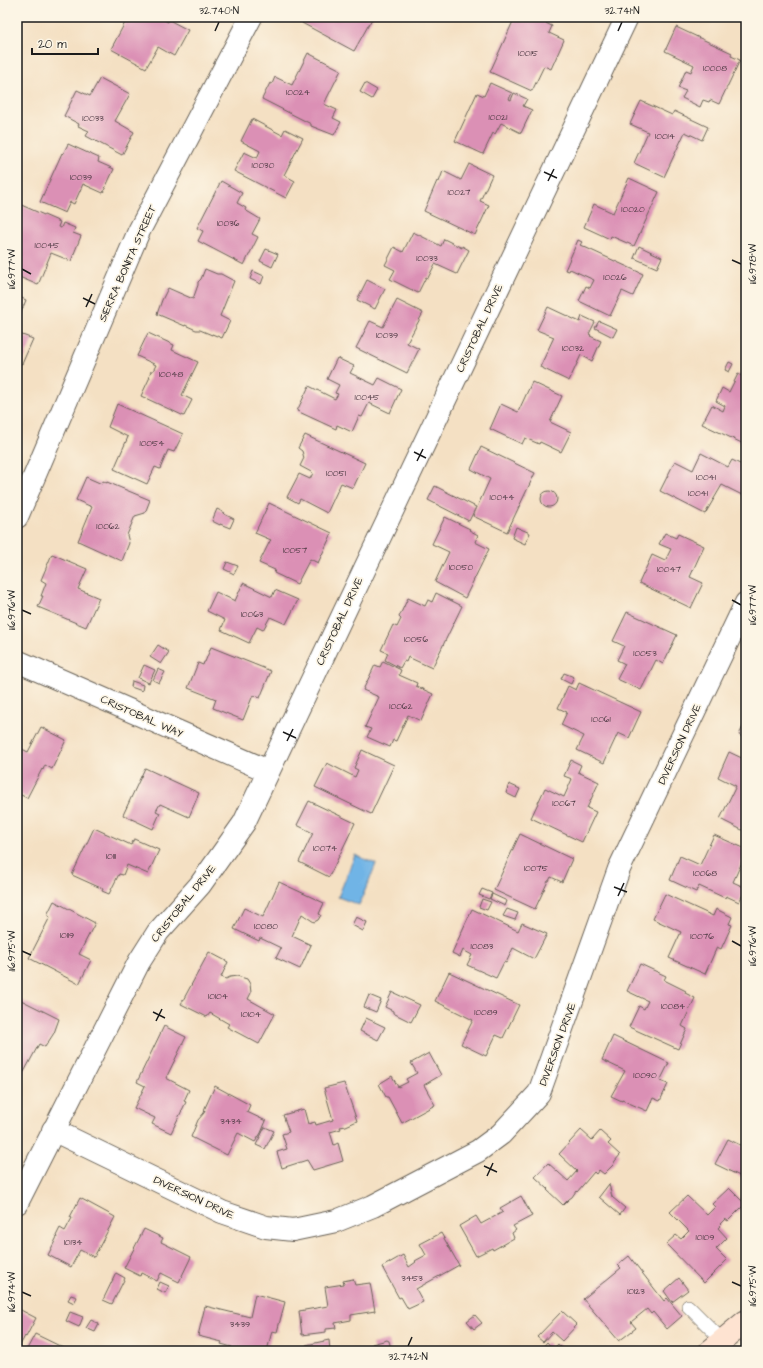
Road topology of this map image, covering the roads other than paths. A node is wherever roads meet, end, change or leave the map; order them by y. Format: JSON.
{"nodes":[{"id":1,"x":251,"y":17,"type":"edge"},
{"id":2,"x":627,"y":17,"type":"edge"},
{"id":3,"x":17,"y":517,"type":"edge"},
{"id":4,"x":746,"y":603,"type":"edge"},
{"id":5,"x":17,"y":661,"type":"edge"},
{"id":6,"x":268,"y":771,"type":"junction"},
{"id":7,"x":54,"y":1130,"type":"junction"},
{"id":8,"x":17,"y":1203,"type":"edge"},
{"id":9,"x":688,"y":1306,"type":"dead end"},
{"id":10,"x":746,"y":1321,"type":"edge"},
{"id":11,"x":717,"y":1346,"type":"edge"}],
"edges":[{"from":1,"to":3,"type":"street","name":"SIERRA BONITA STREET"},
{"from":2,"to":6,"type":"street","name":"CRISTOBAL DRIVE"},
{"from":4,"to":7,"type":"street","name":"DIVERSION DRIVE"},
{"from":5,"to":6,"type":"street","name":"CRISTOBAL WAY"},
{"from":6,"to":7,"type":"street","name":"CRISTOBAL DRIVE"},
{"from":7,"to":8,"type":"street","name":"CRISTOBAL DRIVE"},
{"from":9,"to":11,"type":"lane"},
{"from":10,"to":11,"type":"street"}]}
